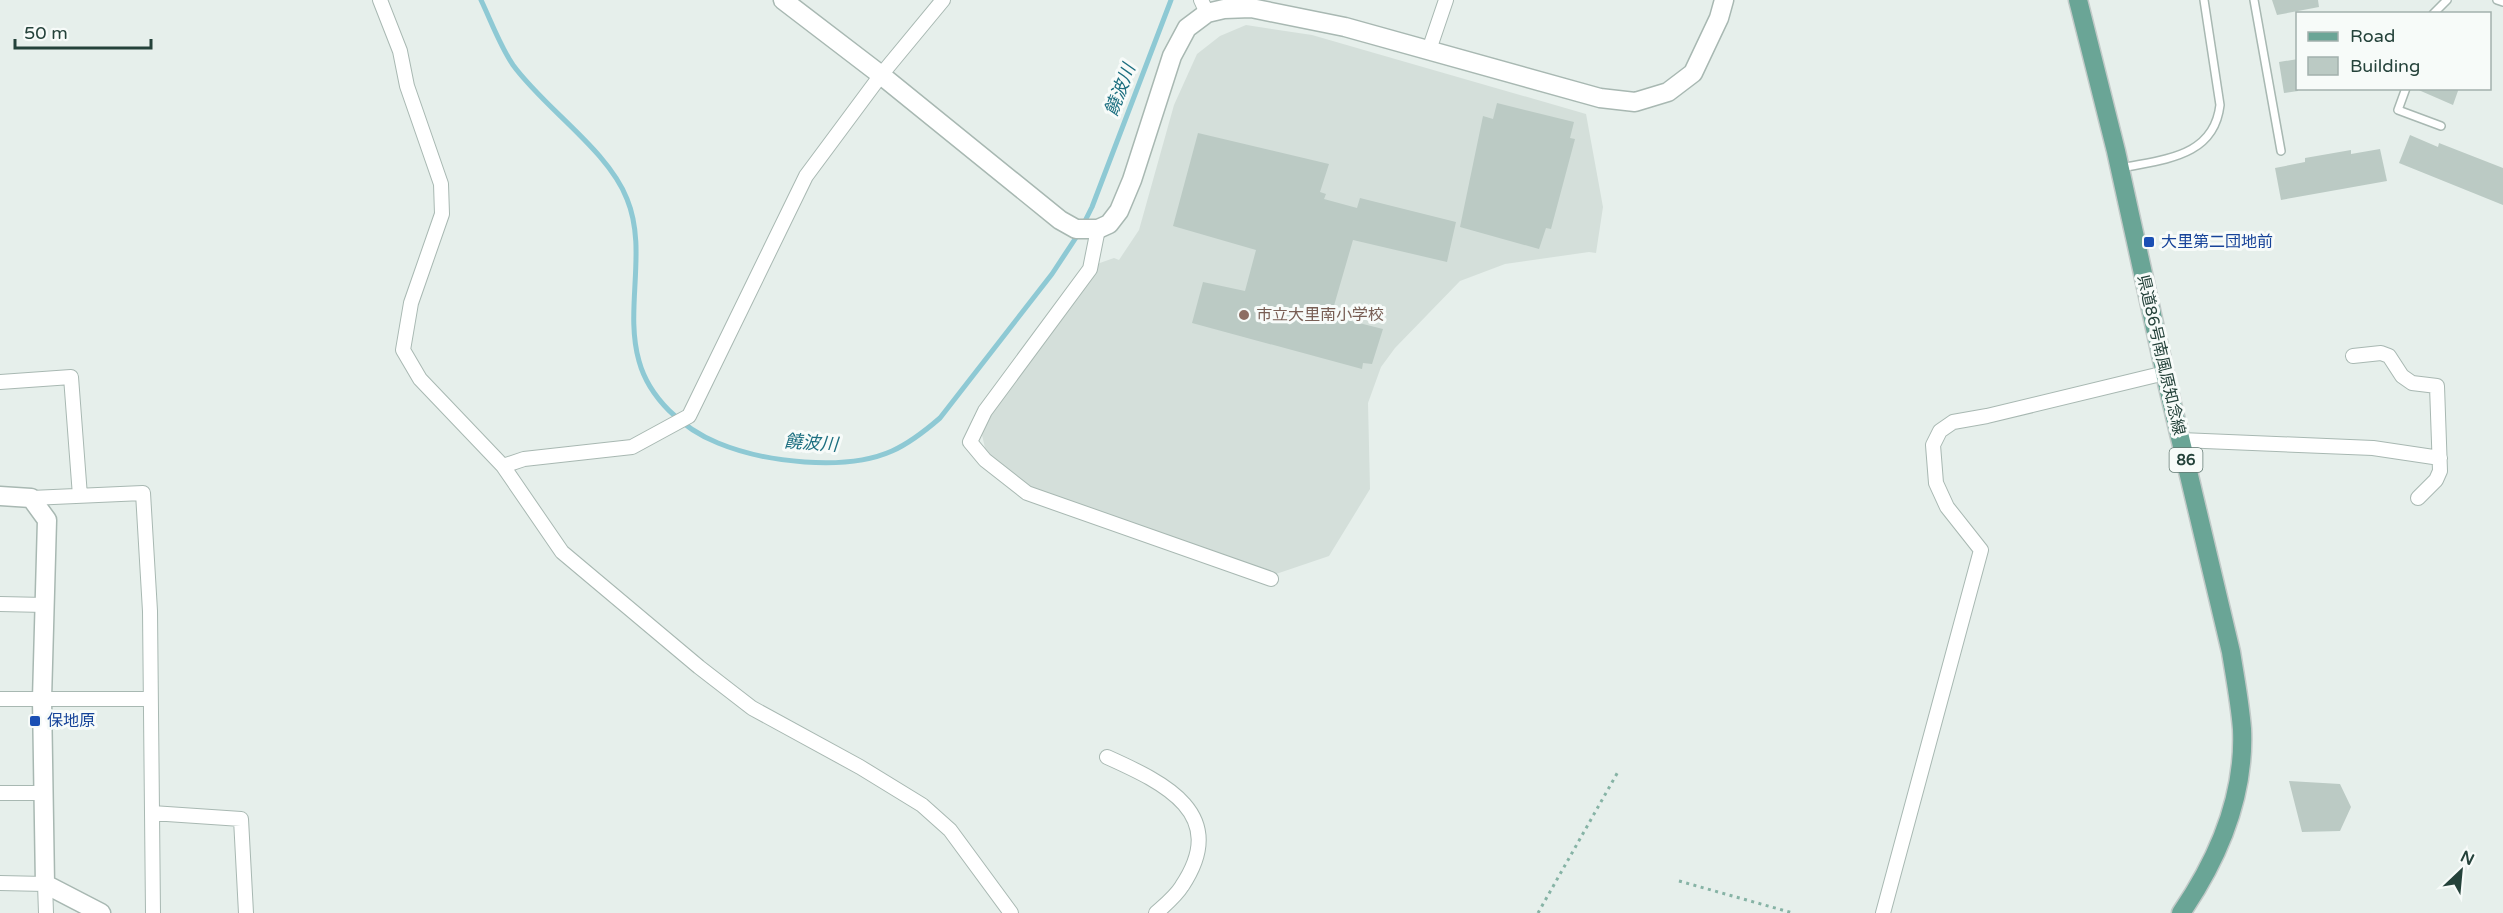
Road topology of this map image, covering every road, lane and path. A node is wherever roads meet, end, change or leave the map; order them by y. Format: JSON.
{"nodes":[{"id":1,"x":380,"y":0,"type":"edge"},
{"id":2,"x":783,"y":0,"type":"edge"},
{"id":3,"x":943,"y":0,"type":"edge"},
{"id":4,"x":1446,"y":0,"type":"edge"},
{"id":5,"x":1724,"y":0,"type":"edge"},
{"id":6,"x":2078,"y":0,"type":"edge"},
{"id":7,"x":2204,"y":0,"type":"edge"},
{"id":8,"x":2254,"y":0,"type":"edge"},
{"id":9,"x":2447,"y":0,"type":"edge"},
{"id":10,"x":2497,"y":0,"type":"edge"},
{"id":11,"x":2503,"y":2,"type":"edge"},
{"id":12,"x":1204,"y":6,"type":"edge"},
{"id":13,"x":2435,"y":12,"type":"edge"},
{"id":14,"x":1429,"y":50,"type":"junction"},
{"id":15,"x":881,"y":75,"type":"junction"},
{"id":16,"x":2405,"y":90,"type":"edge"},
{"id":17,"x":2441,"y":126,"type":"dead end"},
{"id":18,"x":2281,"y":151,"type":"dead end"},
{"id":19,"x":2119,"y":169,"type":"junction"},
{"id":20,"x":1098,"y":229,"type":"junction"},
{"id":21,"x":2353,"y":356,"type":"dead end"},
{"id":22,"x":2165,"y":373,"type":"junction"},
{"id":23,"x":0,"y":382,"type":"edge"},
{"id":24,"x":2181,"y":440,"type":"junction"},
{"id":25,"x":2440,"y":458,"type":"junction"},
{"id":26,"x":503,"y":466,"type":"junction"},
{"id":27,"x":0,"y":496,"type":"edge"},
{"id":28,"x":80,"y":496,"type":"junction"},
{"id":29,"x":31,"y":498,"type":"junction"},
{"id":30,"x":2418,"y":498,"type":"dead end"},
{"id":31,"x":1271,"y":579,"type":"dead end"},
{"id":32,"x":0,"y":604,"type":"edge"},
{"id":33,"x":45,"y":605,"type":"junction"},
{"id":34,"x":0,"y":699,"type":"edge"},
{"id":35,"x":42,"y":699,"type":"junction"},
{"id":36,"x":150,"y":699,"type":"junction"},
{"id":37,"x":1107,"y":757,"type":"dead end"},
{"id":38,"x":1619,"y":770,"type":"dead end"},
{"id":39,"x":0,"y":793,"type":"edge"},
{"id":40,"x":44,"y":793,"type":"junction"},
{"id":41,"x":152,"y":813,"type":"junction"},
{"id":42,"x":1679,"y":881,"type":"dead end"},
{"id":43,"x":0,"y":883,"type":"edge"},
{"id":44,"x":45,"y":884,"type":"junction"},
{"id":45,"x":2184,"y":912,"type":"edge"},
{"id":46,"x":46,"y":913,"type":"edge"},
{"id":47,"x":101,"y":913,"type":"edge"},
{"id":48,"x":153,"y":913,"type":"edge"},
{"id":49,"x":246,"y":913,"type":"edge"},
{"id":50,"x":1011,"y":913,"type":"edge"},
{"id":51,"x":1156,"y":913,"type":"edge"},
{"id":52,"x":1538,"y":913,"type":"edge"},
{"id":53,"x":1793,"y":913,"type":"edge"},
{"id":54,"x":1882,"y":913,"type":"edge"}],
"edges":[{"from":1,"to":26,"type":"street"},
{"from":2,"to":15,"type":"street"},
{"from":3,"to":15,"type":"street"},
{"from":4,"to":14,"type":"street"},
{"from":5,"to":14,"type":"street"},
{"from":6,"to":19,"type":"main road","name":"県道86号南風原知念線","number":"86"},
{"from":7,"to":19,"type":"lane"},
{"from":8,"to":18,"type":"lane"},
{"from":9,"to":13,"type":"lane"},
{"from":10,"to":11,"type":"lane"},
{"from":12,"to":14,"type":"street"},
{"from":12,"to":20,"type":"street"},
{"from":15,"to":20,"type":"street"},
{"from":15,"to":26,"type":"street"},
{"from":16,"to":17,"type":"lane"},
{"from":19,"to":22,"type":"main road","name":"県道86号南風原知念線","number":"86"},
{"from":20,"to":31,"type":"street"},
{"from":21,"to":25,"type":"street"},
{"from":22,"to":24,"type":"main road","name":"県道86号南風原知念線","number":"86"},
{"from":22,"to":54,"type":"street"},
{"from":23,"to":28,"type":"street"},
{"from":24,"to":25,"type":"street"},
{"from":24,"to":45,"type":"main road","name":"県道86号南風原知念線","number":"86"},
{"from":25,"to":30,"type":"street"},
{"from":26,"to":50,"type":"street"},
{"from":27,"to":29,"type":"street"},
{"from":28,"to":29,"type":"street"},
{"from":28,"to":36,"type":"street"},
{"from":29,"to":33,"type":"street"},
{"from":32,"to":33,"type":"street"},
{"from":33,"to":35,"type":"street"},
{"from":34,"to":35,"type":"street"},
{"from":35,"to":36,"type":"street"},
{"from":35,"to":40,"type":"street"},
{"from":36,"to":41,"type":"street"},
{"from":37,"to":51,"type":"street"},
{"from":38,"to":52,"type":"path"},
{"from":39,"to":40,"type":"street"},
{"from":40,"to":44,"type":"street"},
{"from":41,"to":48,"type":"street"},
{"from":41,"to":49,"type":"street"},
{"from":42,"to":53,"type":"path"},
{"from":43,"to":44,"type":"street"},
{"from":44,"to":46,"type":"street"},
{"from":44,"to":47,"type":"street"}]}
